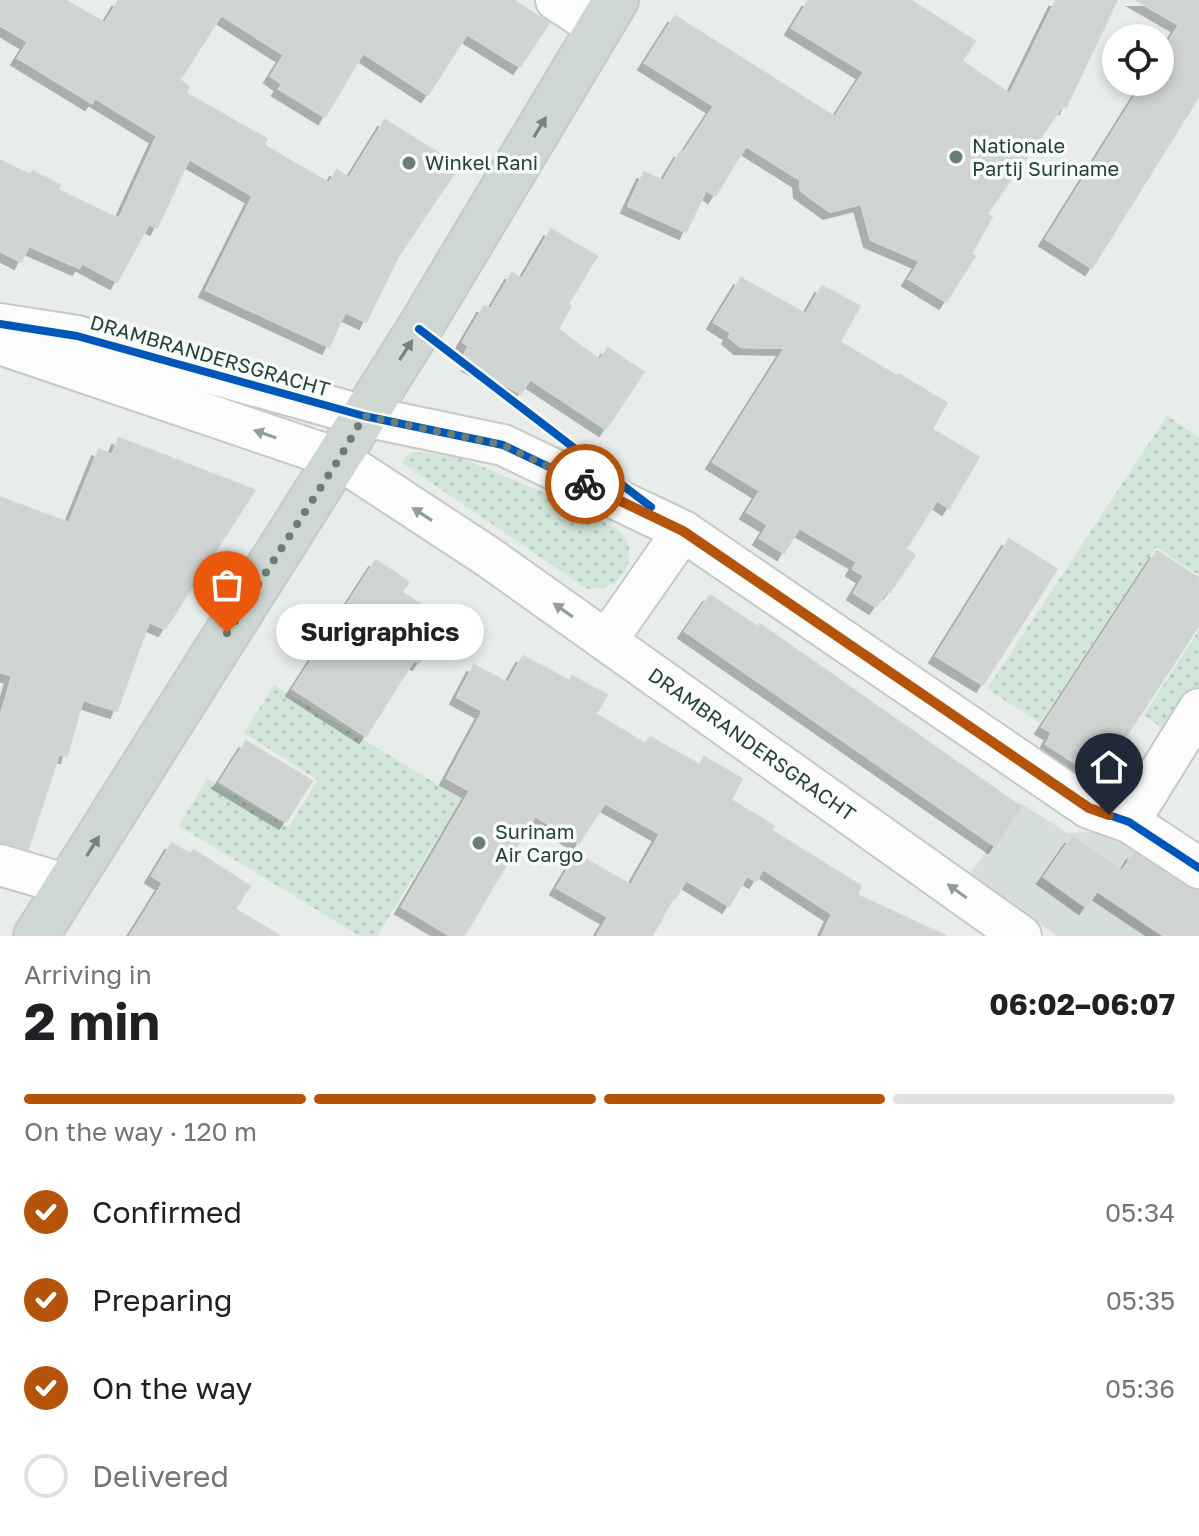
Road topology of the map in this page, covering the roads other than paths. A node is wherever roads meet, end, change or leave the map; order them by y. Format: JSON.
{"nodes":[{"id":1,"x":556,"y":0,"type":"edge"},
{"id":2,"x":608,"y":14,"type":"edge"},
{"id":3,"x":0,"y":324,"type":"edge"},
{"id":4,"x":0,"y":344,"type":"edge"},
{"id":5,"x":364,"y":416,"type":"junction"},
{"id":6,"x":339,"y":459,"type":"junction"},
{"id":7,"x":683,"y":531,"type":"junction"},
{"id":8,"x":607,"y":640,"type":"junction"},
{"id":9,"x":1199,"y":709,"type":"edge"},
{"id":10,"x":1129,"y":822,"type":"junction"},
{"id":11,"x":0,"y":865,"type":"edge"},
{"id":12,"x":1199,"y":868,"type":"edge"},
{"id":13,"x":68,"y":885,"type":"junction"},
{"id":14,"x":36,"y":936,"type":"edge"},
{"id":15,"x":1021,"y":936,"type":"edge"}],
"edges":[{"from":1,"to":2,"type":"street"},
{"from":5,"to":2,"type":"main road","one_way":true},
{"from":3,"to":5,"type":"street","name":"DRAMBRANDERSGRACHT"},
{"from":6,"to":4,"type":"street","name":"DRAMBRANDERSGRACHT","one_way":true},
{"from":5,"to":6,"type":"main road"},
{"from":5,"to":7,"type":"street","name":"DRAMBRANDERSGRACHT"},
{"from":8,"to":6,"type":"street","name":"DRAMBRANDERSGRACHT","one_way":true},
{"from":13,"to":6,"type":"main road","one_way":true},
{"from":7,"to":8,"type":"street"},
{"from":7,"to":10,"type":"street","name":"DRAMBRANDERSGRACHT"},
{"from":15,"to":8,"type":"street","name":"DRAMBRANDERSGRACHT","one_way":true},
{"from":9,"to":10,"type":"street"},
{"from":10,"to":12,"type":"street","name":"DRAMBRANDERSGRACHT"},
{"from":11,"to":13,"type":"street"},
{"from":13,"to":14,"type":"main road"}]}
